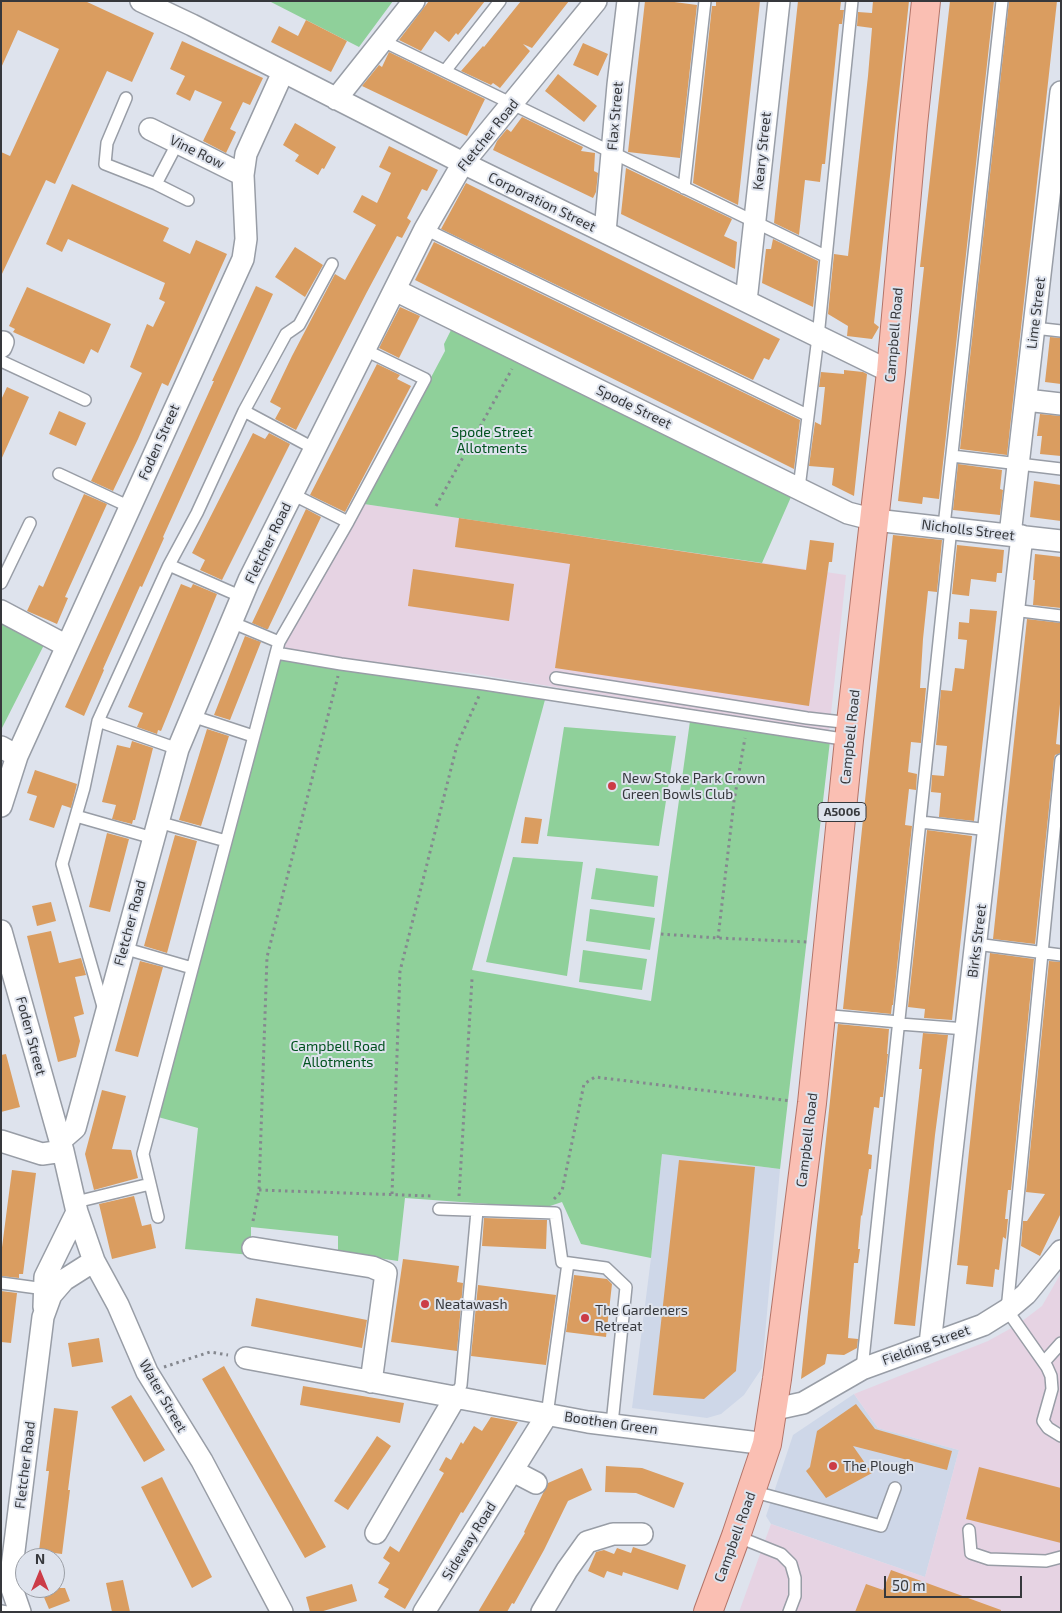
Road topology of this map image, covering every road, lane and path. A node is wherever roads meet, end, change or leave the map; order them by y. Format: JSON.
{"nodes":[{"id":1,"x":141,"y":1,"type":"edge"},
{"id":2,"x":414,"y":1,"type":"edge"},
{"id":3,"x":500,"y":1,"type":"edge"},
{"id":4,"x":596,"y":1,"type":"edge"},
{"id":5,"x":628,"y":1,"type":"edge"},
{"id":6,"x":706,"y":1,"type":"edge"},
{"id":7,"x":779,"y":1,"type":"edge"},
{"id":8,"x":852,"y":1,"type":"edge"},
{"id":9,"x":926,"y":1,"type":"edge"},
{"id":10,"x":1002,"y":1,"type":"edge"},
{"id":11,"x":383,"y":41,"type":"junction"},
{"id":12,"x":445,"y":71,"type":"junction"},
{"id":13,"x":283,"y":72,"type":"junction"},
{"id":14,"x":1061,"y":92,"type":"edge"},
{"id":15,"x":126,"y":98,"type":"dead end"},
{"id":16,"x":336,"y":99,"type":"junction"},
{"id":17,"x":513,"y":104,"type":"junction"},
{"id":18,"x":150,"y":128,"type":"dead end"},
{"id":19,"x":178,"y":142,"type":"junction"},
{"id":20,"x":612,"y":153,"type":"junction"},
{"id":21,"x":463,"y":163,"type":"junction"},
{"id":22,"x":243,"y":175,"type":"junction"},
{"id":23,"x":156,"y":184,"type":"junction"},
{"id":24,"x":684,"y":188,"type":"junction"},
{"id":25,"x":188,"y":200,"type":"dead end"},
{"id":26,"x":754,"y":222,"type":"junction"},
{"id":27,"x":426,"y":229,"type":"junction"},
{"id":28,"x":605,"y":232,"type":"junction"},
{"id":29,"x":825,"y":256,"type":"junction"},
{"id":30,"x":332,"y":264,"type":"dead end"},
{"id":31,"x":395,"y":290,"type":"junction"},
{"id":32,"x":746,"y":301,"type":"junction"},
{"id":33,"x":1034,"y":328,"type":"junction"},
{"id":34,"x":1061,"y":331,"type":"edge"},
{"id":35,"x":818,"y":337,"type":"junction"},
{"id":36,"x":2,"y":350,"type":"edge"},
{"id":37,"x":365,"y":350,"type":"junction"},
{"id":38,"x":521,"y":352,"type":"junction"},
{"id":39,"x":891,"y":372,"type":"junction"},
{"id":40,"x":85,"y":400,"type":"dead end"},
{"id":41,"x":1026,"y":400,"type":"junction"},
{"id":42,"x":1061,"y":404,"type":"edge"},
{"id":43,"x":244,"y":411,"type":"junction"},
{"id":44,"x":807,"y":415,"type":"junction"},
{"id":45,"x":315,"y":449,"type":"junction"},
{"id":46,"x":952,"y":456,"type":"junction"},
{"id":47,"x":1018,"y":464,"type":"junction"},
{"id":48,"x":1061,"y":469,"type":"edge"},
{"id":49,"x":59,"y":474,"type":"dead end"},
{"id":50,"x":799,"y":488,"type":"junction"},
{"id":51,"x":292,"y":494,"type":"junction"},
{"id":52,"x":436,"y":506,"type":"dead end"},
{"id":53,"x":130,"y":507,"type":"junction"},
{"id":54,"x":875,"y":520,"type":"junction"},
{"id":55,"x":348,"y":522,"type":"junction"},
{"id":56,"x":30,"y":523,"type":"dead end"},
{"id":57,"x":948,"y":527,"type":"junction"},
{"id":58,"x":1016,"y":536,"type":"junction"},
{"id":59,"x":1061,"y":541,"type":"edge"},
{"id":60,"x":169,"y":565,"type":"junction"},
{"id":61,"x":1,"y":583,"type":"edge"},
{"id":62,"x":242,"y":597,"type":"junction"},
{"id":63,"x":1014,"y":610,"type":"junction"},
{"id":64,"x":1,"y":611,"type":"edge"},
{"id":65,"x":1061,"y":616,"type":"edge"},
{"id":66,"x":231,"y":622,"type":"junction"},
{"id":67,"x":67,"y":646,"type":"junction"},
{"id":68,"x":277,"y":648,"type":"junction"},
{"id":69,"x":341,"y":664,"type":"junction"},
{"id":70,"x":556,"y":678,"type":"dead end"},
{"id":71,"x":484,"y":684,"type":"junction"},
{"id":72,"x":192,"y":716,"type":"junction"},
{"id":73,"x":98,"y":721,"type":"junction"},
{"id":74,"x":747,"y":724,"type":"junction"},
{"id":75,"x":850,"y":731,"type":"junction"},
{"id":76,"x":254,"y":736,"type":"junction"},
{"id":77,"x":178,"y":748,"type":"junction"},
{"id":78,"x":9,"y":752,"type":"edge"},
{"id":79,"x":1061,"y":760,"type":"edge"},
{"id":80,"x":1,"y":806,"type":"edge"},
{"id":81,"x":76,"y":816,"type":"junction"},
{"id":82,"x":921,"y":822,"type":"junction"},
{"id":83,"x":156,"y":830,"type":"junction"},
{"id":84,"x":989,"y":830,"type":"junction"},
{"id":85,"x":226,"y":841,"type":"junction"},
{"id":86,"x":1,"y":931,"type":"edge"},
{"id":87,"x":660,"y":934,"type":"dead end"},
{"id":88,"x":718,"y":938,"type":"junction"},
{"id":89,"x":828,"y":942,"type":"junction"},
{"id":90,"x":976,"y":944,"type":"junction"},
{"id":91,"x":123,"y":948,"type":"junction"},
{"id":92,"x":1041,"y":952,"type":"junction"},
{"id":93,"x":1061,"y":955,"type":"edge"},
{"id":94,"x":192,"y":968,"type":"junction"},
{"id":95,"x":472,"y":979,"type":"dead end"},
{"id":96,"x":9,"y":984,"type":"edge"},
{"id":97,"x":105,"y":1013,"type":"junction"},
{"id":98,"x":821,"y":1015,"type":"junction"},
{"id":99,"x":900,"y":1023,"type":"junction"},
{"id":100,"x":966,"y":1029,"type":"junction"},
{"id":101,"x":812,"y":1103,"type":"junction"},
{"id":102,"x":1,"y":1141,"type":"edge"},
{"id":103,"x":61,"y":1146,"type":"junction"},
{"id":104,"x":150,"y":1184,"type":"junction"},
{"id":105,"x":259,"y":1190,"type":"junction"},
{"id":106,"x":392,"y":1194,"type":"junction"},
{"id":107,"x":440,"y":1196,"type":"dead end"},
{"id":108,"x":450,"y":1196,"type":"dead end"},
{"id":109,"x":551,"y":1202,"type":"dead end"},
{"id":110,"x":76,"y":1207,"type":"junction"},
{"id":111,"x":438,"y":1209,"type":"dead end"},
{"id":112,"x":477,"y":1211,"type":"junction"},
{"id":113,"x":158,"y":1217,"type":"dead end"},
{"id":114,"x":254,"y":1221,"type":"dead end"},
{"id":115,"x":254,"y":1248,"type":"dead end"},
{"id":116,"x":1061,"y":1251,"type":"edge"},
{"id":117,"x":94,"y":1261,"type":"junction"},
{"id":118,"x":568,"y":1263,"type":"junction"},
{"id":119,"x":1,"y":1283,"type":"edge"},
{"id":120,"x":45,"y":1289,"type":"junction"},
{"id":121,"x":1007,"y":1310,"type":"junction"},
{"id":122,"x":44,"y":1317,"type":"junction"},
{"id":123,"x":1061,"y":1343,"type":"edge"},
{"id":124,"x":930,"y":1344,"type":"junction"},
{"id":125,"x":246,"y":1358,"type":"joint"},
{"id":126,"x":1044,"y":1362,"type":"junction"},
{"id":127,"x":862,"y":1369,"type":"junction"},
{"id":128,"x":147,"y":1372,"type":"junction"},
{"id":129,"x":371,"y":1382,"type":"junction"},
{"id":130,"x":456,"y":1396,"type":"junction"},
{"id":131,"x":771,"y":1410,"type":"junction"},
{"id":132,"x":547,"y":1415,"type":"junction"},
{"id":133,"x":612,"y":1424,"type":"junction"},
{"id":134,"x":1061,"y":1436,"type":"edge"},
{"id":135,"x":767,"y":1444,"type":"junction"},
{"id":136,"x":513,"y":1471,"type":"junction"},
{"id":137,"x":536,"y":1483,"type":"dead end"},
{"id":138,"x":895,"y":1488,"type":"dead end"},
{"id":139,"x":751,"y":1491,"type":"junction"},
{"id":140,"x":969,"y":1530,"type":"dead end"},
{"id":141,"x":376,"y":1533,"type":"dead end"},
{"id":142,"x":642,"y":1534,"type":"dead end"},
{"id":143,"x":736,"y":1536,"type":"junction"},
{"id":144,"x":1061,"y":1557,"type":"edge"},
{"id":145,"x":1,"y":1611,"type":"edge"},
{"id":146,"x":7,"y":1612,"type":"edge"},
{"id":147,"x":20,"y":1612,"type":"edge"},
{"id":148,"x":282,"y":1612,"type":"edge"},
{"id":149,"x":424,"y":1612,"type":"edge"},
{"id":150,"x":542,"y":1612,"type":"edge"},
{"id":151,"x":708,"y":1612,"type":"edge"},
{"id":152,"x":789,"y":1612,"type":"edge"}],
"edges":[{"from":1,"to":13,"type":"street","name":"Corporation Street"},
{"from":2,"to":11,"type":"street"},
{"from":3,"to":12,"type":"lane"},
{"from":4,"to":17,"type":"street","name":"Fletcher Road"},
{"from":5,"to":20,"type":"street","name":"Flax Street"},
{"from":6,"to":24,"type":"lane"},
{"from":7,"to":26,"type":"street","name":"Keary Street"},
{"from":8,"to":29,"type":"lane"},
{"from":9,"to":39,"type":"main road","name":"Campbell Road","number":"A5006"},
{"from":10,"to":46,"type":"lane"},
{"from":11,"to":12,"type":"lane"},
{"from":11,"to":16,"type":"street"},
{"from":12,"to":17,"type":"lane"},
{"from":13,"to":16,"type":"street","name":"Corporation Street"},
{"from":13,"to":22,"type":"street","name":"Foden Street"},
{"from":14,"to":33,"type":"street","name":"Lime Street"},
{"from":15,"to":23,"type":"lane"},
{"from":16,"to":21,"type":"street","name":"Corporation Street"},
{"from":17,"to":20,"type":"lane"},
{"from":17,"to":21,"type":"street","name":"Fletcher Road"},
{"from":18,"to":19,"type":"street","name":"Vine Row"},
{"from":19,"to":22,"type":"street","name":"Vine Row"},
{"from":19,"to":23,"type":"lane"},
{"from":20,"to":24,"type":"lane"},
{"from":20,"to":28,"type":"street","name":"Flax Street"},
{"from":21,"to":27,"type":"street","name":"Fletcher Road"},
{"from":21,"to":28,"type":"street","name":"Corporation Street"},
{"from":22,"to":53,"type":"street","name":"Foden Street"},
{"from":23,"to":25,"type":"lane"},
{"from":24,"to":26,"type":"lane"},
{"from":26,"to":29,"type":"lane"},
{"from":26,"to":32,"type":"street","name":"Keary Street"},
{"from":27,"to":31,"type":"street","name":"Fletcher Road"},
{"from":27,"to":44,"type":"lane"},
{"from":28,"to":32,"type":"street","name":"Corporation Street"},
{"from":29,"to":35,"type":"lane"},
{"from":30,"to":43,"type":"lane"},
{"from":31,"to":37,"type":"street","name":"Fletcher Road"},
{"from":31,"to":38,"type":"street","name":"Spode Street"},
{"from":32,"to":35,"type":"street","name":"Corporation Street"},
{"from":33,"to":34,"type":"lane"},
{"from":33,"to":41,"type":"street","name":"Lime Street"},
{"from":35,"to":39,"type":"street","name":"Corporation Street"},
{"from":35,"to":44,"type":"lane"},
{"from":36,"to":40,"type":"lane"},
{"from":37,"to":45,"type":"street","name":"Fletcher Road"},
{"from":37,"to":55,"type":"lane"},
{"from":38,"to":50,"type":"street","name":"Spode Street"},
{"from":38,"to":52,"type":"path"},
{"from":39,"to":54,"type":"main road","name":"Campbell Road","number":"A5006"},
{"from":41,"to":42,"type":"street"},
{"from":41,"to":47,"type":"street","name":"Lime Street"},
{"from":43,"to":45,"type":"lane"},
{"from":43,"to":60,"type":"lane"},
{"from":44,"to":50,"type":"lane"},
{"from":45,"to":51,"type":"street","name":"Fletcher Road"},
{"from":46,"to":47,"type":"lane"},
{"from":46,"to":57,"type":"lane"},
{"from":47,"to":48,"type":"lane"},
{"from":47,"to":58,"type":"street","name":"Lime Street"},
{"from":49,"to":53,"type":"lane"},
{"from":50,"to":54,"type":"street","name":"Spode Street"},
{"from":51,"to":55,"type":"lane"},
{"from":51,"to":62,"type":"street","name":"Fletcher Road"},
{"from":53,"to":67,"type":"street","name":"Foden Street"},
{"from":54,"to":57,"type":"street","name":"Nicholls Street"},
{"from":54,"to":75,"type":"main road","name":"Campbell Road","number":"A5006"},
{"from":55,"to":68,"type":"lane"},
{"from":56,"to":61,"type":"lane"},
{"from":57,"to":58,"type":"street","name":"Nicholls Street"},
{"from":57,"to":82,"type":"lane"},
{"from":58,"to":59,"type":"street","name":"Nicholls Street"},
{"from":58,"to":63,"type":"street","name":"Birks Street"},
{"from":60,"to":62,"type":"lane"},
{"from":60,"to":73,"type":"lane"},
{"from":62,"to":66,"type":"street","name":"Fletcher Road"},
{"from":63,"to":65,"type":"lane"},
{"from":63,"to":84,"type":"street","name":"Birks Street"},
{"from":64,"to":67,"type":"street"},
{"from":66,"to":68,"type":"lane"},
{"from":66,"to":72,"type":"street","name":"Fletcher Road"},
{"from":67,"to":78,"type":"street","name":"Foden Street"},
{"from":68,"to":69,"type":"lane"},
{"from":68,"to":76,"type":"lane"},
{"from":69,"to":71,"type":"lane"},
{"from":69,"to":105,"type":"path"},
{"from":70,"to":75,"type":"lane"},
{"from":71,"to":74,"type":"lane"},
{"from":71,"to":106,"type":"path"},
{"from":72,"to":76,"type":"lane"},
{"from":72,"to":77,"type":"street","name":"Fletcher Road"},
{"from":73,"to":77,"type":"lane"},
{"from":73,"to":81,"type":"lane"},
{"from":74,"to":75,"type":"lane"},
{"from":74,"to":88,"type":"path"},
{"from":75,"to":89,"type":"main road","name":"Campbell Road","number":"A5006"},
{"from":76,"to":85,"type":"lane"},
{"from":77,"to":83,"type":"street","name":"Fletcher Road"},
{"from":78,"to":80,"type":"street","name":"Foden Street"},
{"from":79,"to":92,"type":"lane"},
{"from":81,"to":83,"type":"lane"},
{"from":81,"to":97,"type":"lane"},
{"from":82,"to":84,"type":"lane"},
{"from":82,"to":99,"type":"lane"},
{"from":83,"to":85,"type":"lane"},
{"from":83,"to":91,"type":"street","name":"Fletcher Road"},
{"from":84,"to":90,"type":"street","name":"Birks Street"},
{"from":85,"to":94,"type":"lane"},
{"from":86,"to":96,"type":"street","name":"Foden Street"},
{"from":87,"to":88,"type":"path"},
{"from":88,"to":89,"type":"path"},
{"from":89,"to":98,"type":"main road","name":"Campbell Road","number":"A5006"},
{"from":90,"to":92,"type":"lane"},
{"from":90,"to":100,"type":"street","name":"Birks Street"},
{"from":91,"to":94,"type":"lane"},
{"from":91,"to":97,"type":"street","name":"Fletcher Road"},
{"from":92,"to":93,"type":"lane"},
{"from":92,"to":121,"type":"lane"},
{"from":94,"to":104,"type":"lane"},
{"from":95,"to":108,"type":"path"},
{"from":96,"to":103,"type":"street","name":"Foden Street"},
{"from":97,"to":103,"type":"street","name":"Fletcher Road"},
{"from":98,"to":99,"type":"lane"},
{"from":98,"to":101,"type":"main road","name":"Campbell Road","number":"A5006"},
{"from":99,"to":100,"type":"lane"},
{"from":99,"to":127,"type":"lane"},
{"from":100,"to":124,"type":"street","name":"Birks Street"},
{"from":101,"to":109,"type":"path"},
{"from":101,"to":131,"type":"main road","name":"Campbell Road","number":"A5006"},
{"from":102,"to":103,"type":"street"},
{"from":103,"to":110,"type":"street","name":"Water Street"},
{"from":104,"to":110,"type":"lane"},
{"from":104,"to":113,"type":"lane"},
{"from":105,"to":106,"type":"path"},
{"from":105,"to":114,"type":"path"},
{"from":106,"to":107,"type":"path"},
{"from":110,"to":117,"type":"street","name":"Water Street"},
{"from":110,"to":120,"type":"street","name":"Fletcher Road"},
{"from":111,"to":112,"type":"lane"},
{"from":112,"to":118,"type":"lane"},
{"from":112,"to":130,"type":"lane"},
{"from":115,"to":129,"type":"street"},
{"from":116,"to":121,"type":"street","name":"Fielding Street"},
{"from":117,"to":122,"type":"street","name":"Fletcher Road"},
{"from":117,"to":128,"type":"street","name":"Water Street"},
{"from":118,"to":132,"type":"lane"},
{"from":118,"to":133,"type":"lane"},
{"from":119,"to":120,"type":"lane"},
{"from":120,"to":122,"type":"street","name":"Fletcher Road"},
{"from":121,"to":124,"type":"street","name":"Fielding Street"},
{"from":121,"to":126,"type":"lane"},
{"from":122,"to":147,"type":"street","name":"Fletcher Road"},
{"from":123,"to":126,"type":"lane"},
{"from":124,"to":127,"type":"street","name":"Fielding Street"},
{"from":125,"to":128,"type":"path"},
{"from":125,"to":129,"type":"street","name":"Boothen Green"},
{"from":126,"to":134,"type":"lane"},
{"from":127,"to":131,"type":"street","name":"Fielding Street"},
{"from":128,"to":148,"type":"street","name":"Water Street"},
{"from":129,"to":130,"type":"street","name":"Boothen Green"},
{"from":130,"to":132,"type":"street","name":"Boothen Green"},
{"from":130,"to":141,"type":"street"},
{"from":131,"to":135,"type":"main road","name":"Campbell Road","number":"A5006"},
{"from":132,"to":133,"type":"street","name":"Boothen Green"},
{"from":132,"to":136,"type":"street","name":"Sideway Road"},
{"from":133,"to":135,"type":"street","name":"Boothen Green"},
{"from":135,"to":139,"type":"main road","name":"Campbell Road","number":"A5006"},
{"from":136,"to":137,"type":"street"},
{"from":136,"to":149,"type":"street","name":"Sideway Road"},
{"from":138,"to":139,"type":"lane"},
{"from":139,"to":143,"type":"main road","name":"Campbell Road","number":"A5006"},
{"from":140,"to":144,"type":"lane"},
{"from":142,"to":150,"type":"street"},
{"from":143,"to":151,"type":"main road","name":"Campbell Road","number":"A5006"},
{"from":143,"to":152,"type":"lane"},
{"from":145,"to":146,"type":"lane"}]}
